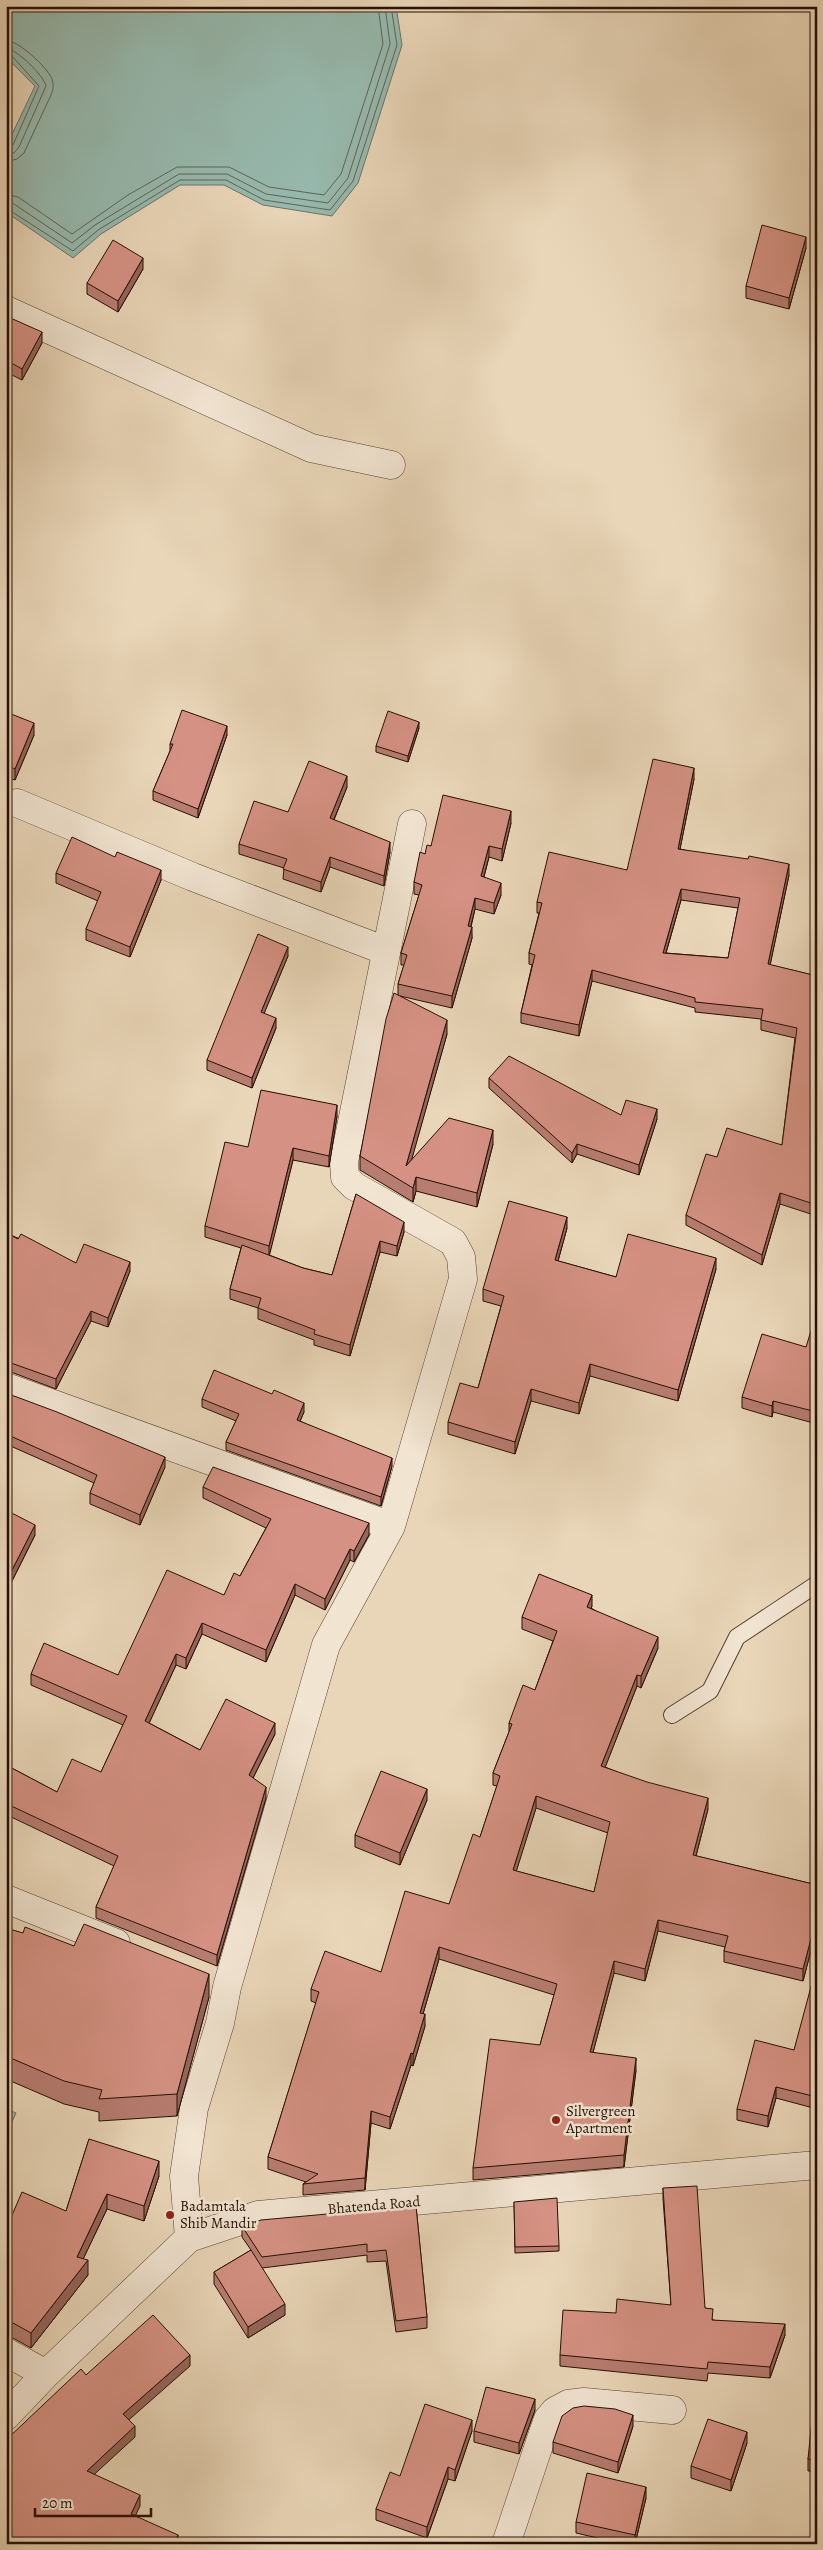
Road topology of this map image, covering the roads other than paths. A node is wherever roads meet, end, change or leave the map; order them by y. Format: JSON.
{"nodes":[{"id":1,"x":6,"y":310,"type":"edge"},
{"id":2,"x":391,"y":465,"type":"dead end"},
{"id":3,"x":17,"y":803,"type":"dead end"},
{"id":4,"x":412,"y":824,"type":"dead end"},
{"id":5,"x":386,"y":951,"type":"junction"},
{"id":6,"x":6,"y":1387,"type":"edge"},
{"id":7,"x":391,"y":1526,"type":"junction"},
{"id":8,"x":817,"y":1584,"type":"edge"},
{"id":9,"x":672,"y":1715,"type":"dead end"},
{"id":10,"x":6,"y":1899,"type":"edge"},
{"id":11,"x":135,"y":1950,"type":"edge"},
{"id":12,"x":199,"y":1976,"type":"edge"},
{"id":13,"x":227,"y":1987,"type":"junction"},
{"id":14,"x":817,"y":2165,"type":"edge"},
{"id":15,"x":189,"y":2238,"type":"junction"},
{"id":16,"x":6,"y":2352,"type":"edge"},
{"id":17,"x":46,"y":2374,"type":"junction"},
{"id":18,"x":672,"y":2410,"type":"dead end"},
{"id":19,"x":6,"y":2416,"type":"edge"},
{"id":20,"x":506,"y":2544,"type":"edge"}],
"edges":[{"from":1,"to":2,"type":"street"},
{"from":3,"to":5,"type":"street"},
{"from":4,"to":5,"type":"street"},
{"from":5,"to":7,"type":"street"},
{"from":6,"to":7,"type":"street"},
{"from":7,"to":13,"type":"street"},
{"from":8,"to":9,"type":"lane"},
{"from":10,"to":11,"type":"street"},
{"from":12,"to":13,"type":"street"},
{"from":13,"to":15,"type":"street"},
{"from":14,"to":15,"type":"street","name":"Bhatenda Road"},
{"from":15,"to":17,"type":"street","name":"Bhatenda Road"},
{"from":16,"to":17,"type":"street"},
{"from":17,"to":19,"type":"street","name":"Bhatenda Road"},
{"from":18,"to":20,"type":"street"}]}
